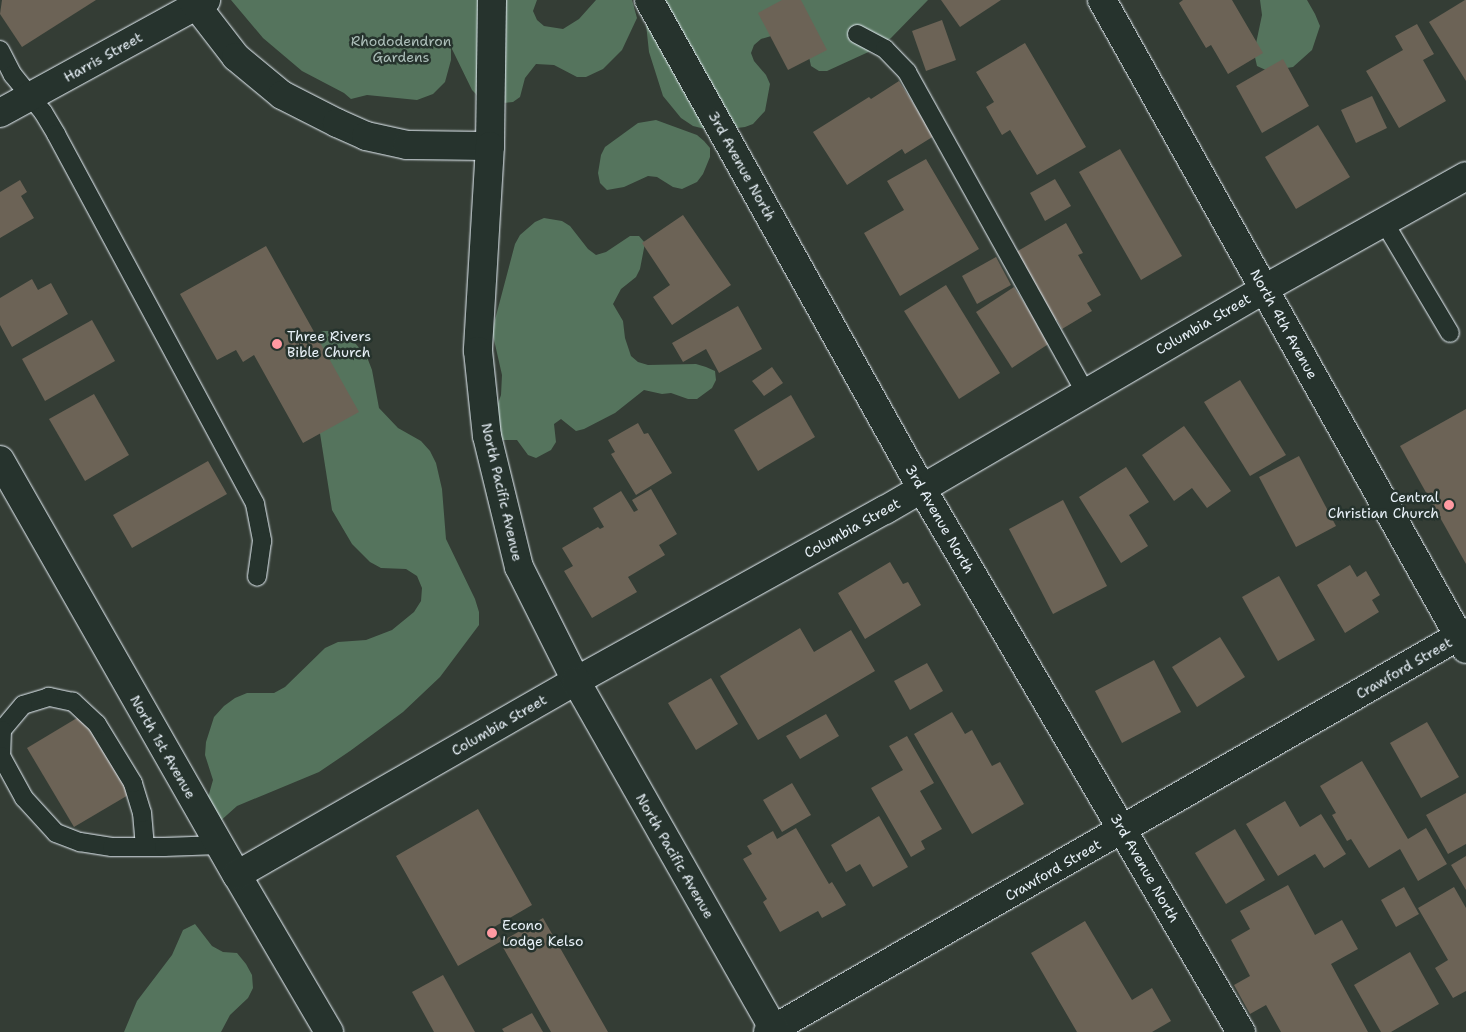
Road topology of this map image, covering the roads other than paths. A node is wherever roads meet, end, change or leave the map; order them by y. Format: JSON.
{"nodes":[{"id":1,"x":492,"y":0,"type":"edge"},
{"id":2,"x":649,"y":0,"type":"edge"},
{"id":3,"x":1102,"y":0,"type":"edge"},
{"id":4,"x":198,"y":2,"type":"edge"},
{"id":5,"x":857,"y":34,"type":"dead end"},
{"id":6,"x":0,"y":50,"type":"edge"},
{"id":7,"x":30,"y":97,"type":"junction"},
{"id":8,"x":0,"y":113,"type":"edge"},
{"id":9,"x":490,"y":146,"type":"junction"},
{"id":10,"x":1466,"y":176,"type":"edge"},
{"id":11,"x":1384,"y":222,"type":"junction"},
{"id":12,"x":1264,"y":289,"type":"junction"},
{"id":13,"x":1450,"y":333,"type":"dead end"},
{"id":14,"x":1086,"y":393,"type":"junction"},
{"id":15,"x":0,"y":460,"type":"edge"},
{"id":16,"x":922,"y":489,"type":"junction"},
{"id":17,"x":257,"y":577,"type":"dead end"},
{"id":18,"x":1464,"y":639,"type":"edge"},
{"id":19,"x":576,"y":681,"type":"junction"},
{"id":20,"x":1123,"y":830,"type":"junction"},
{"id":21,"x":220,"y":845,"type":"junction"},
{"id":22,"x":145,"y":847,"type":"junction"},
{"id":23,"x":237,"y":875,"type":"junction"},
{"id":24,"x":772,"y":1031,"type":"edge"},
{"id":25,"x":329,"y":1032,"type":"edge"},
{"id":26,"x":1241,"y":1032,"type":"edge"}],
"edges":[{"from":1,"to":9,"type":"street","name":"North Pacific Avenue"},
{"from":2,"to":16,"type":"street","name":"3rd Avenue North"},
{"from":3,"to":12,"type":"street","name":"North 4th Avenue"},
{"from":4,"to":7,"type":"street","name":"Harris Street"},
{"from":4,"to":9,"type":"street"},
{"from":5,"to":14,"type":"lane"},
{"from":6,"to":7,"type":"lane"},
{"from":7,"to":8,"type":"street","name":"Harris Street"},
{"from":7,"to":17,"type":"lane"},
{"from":9,"to":19,"type":"street","name":"North Pacific Avenue"},
{"from":10,"to":11,"type":"street","name":"Columbia Street"},
{"from":11,"to":12,"type":"street","name":"Columbia Street"},
{"from":11,"to":13,"type":"lane"},
{"from":12,"to":14,"type":"street","name":"Columbia Street"},
{"from":12,"to":18,"type":"street","name":"North 4th Avenue"},
{"from":14,"to":16,"type":"street","name":"Columbia Street"},
{"from":15,"to":21,"type":"street","name":"North 1st Avenue"},
{"from":16,"to":19,"type":"street","name":"Columbia Street"},
{"from":16,"to":20,"type":"street","name":"3rd Avenue North"},
{"from":18,"to":20,"type":"street","name":"Crawford Street"},
{"from":19,"to":23,"type":"street","name":"Columbia Street"},
{"from":19,"to":24,"type":"street","name":"North Pacific Avenue"},
{"from":20,"to":24,"type":"street","name":"Crawford Street"},
{"from":20,"to":26,"type":"street","name":"3rd Avenue North"},
{"from":21,"to":22,"type":"lane"},
{"from":21,"to":23,"type":"street","name":"North 1st Avenue"},
{"from":22,"to":22,"type":"lane"},
{"from":23,"to":25,"type":"street","name":"North 1st Avenue"}]}
